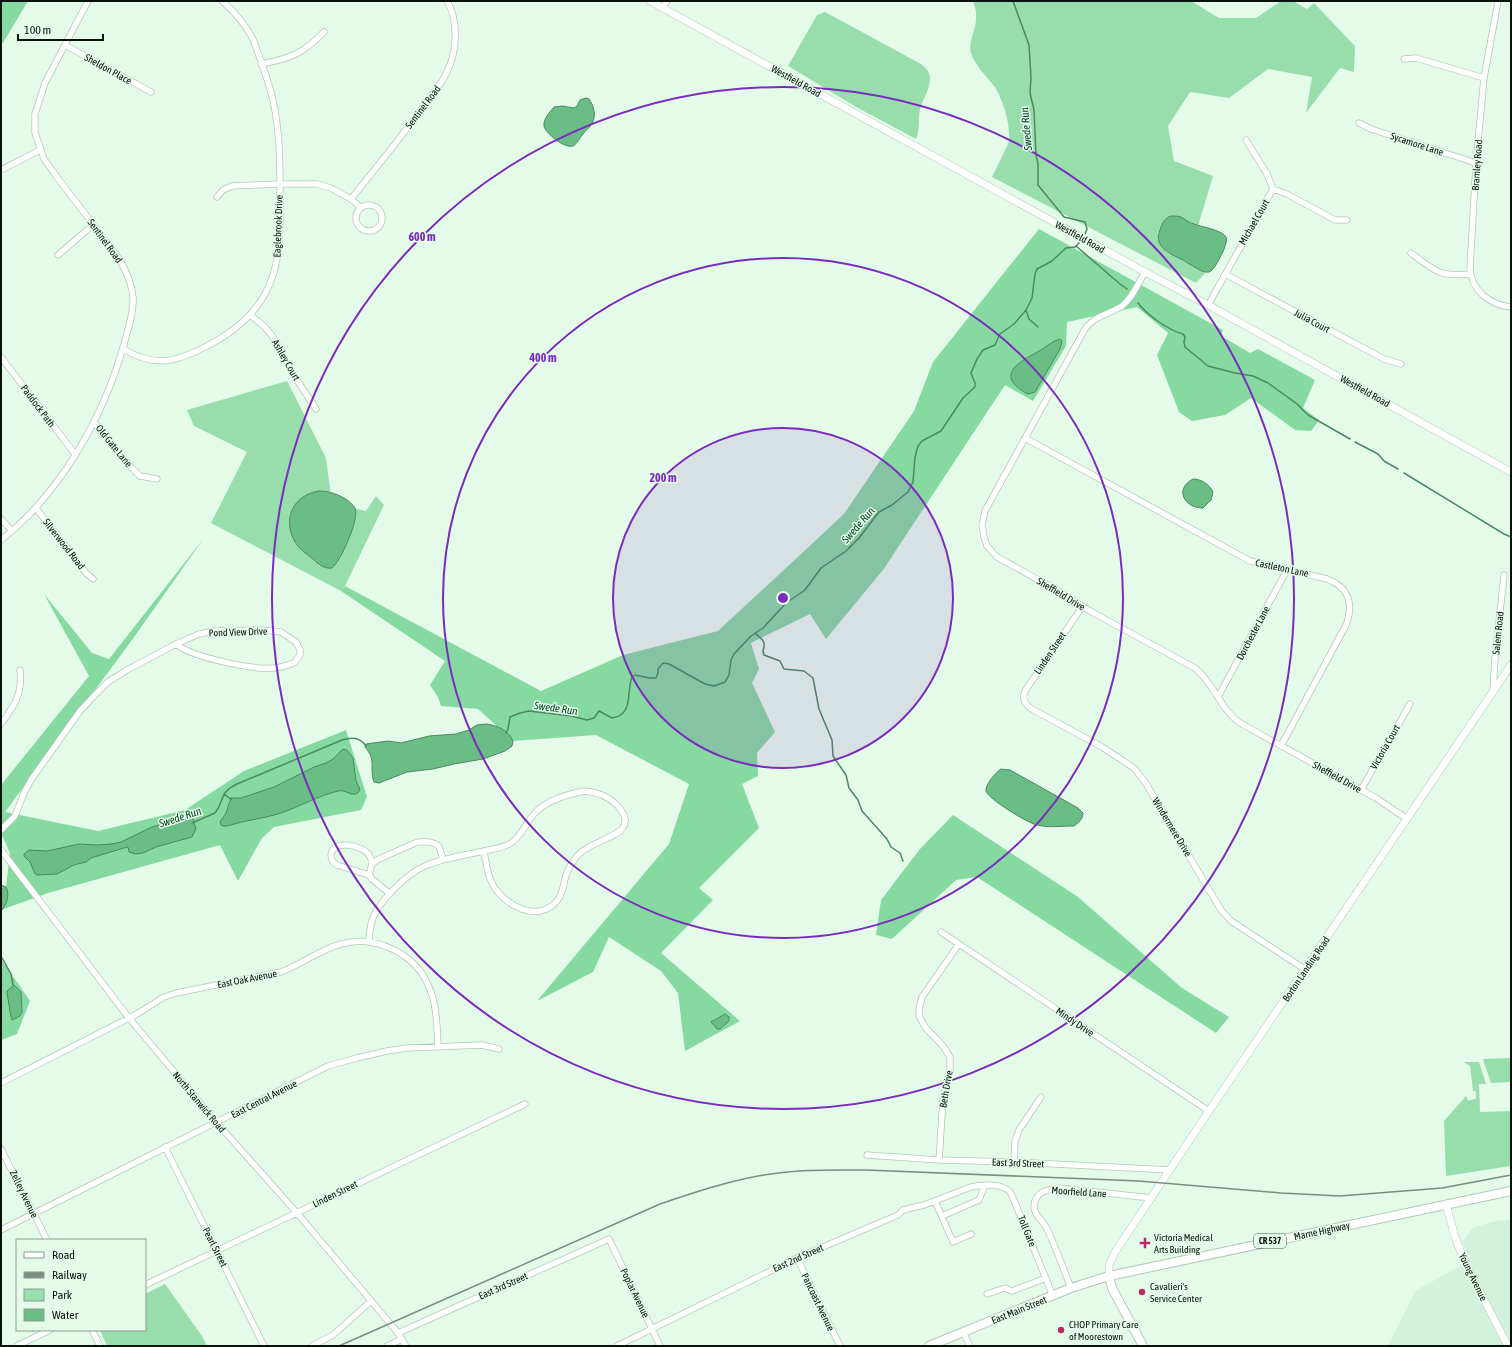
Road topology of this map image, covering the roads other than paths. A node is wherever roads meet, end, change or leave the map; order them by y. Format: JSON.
{"nodes":[{"id":1,"x":88,"y":1,"type":"edge"},
{"id":2,"x":222,"y":1,"type":"edge"},
{"id":3,"x":447,"y":1,"type":"edge"},
{"id":4,"x":650,"y":1,"type":"edge"},
{"id":5,"x":667,"y":1,"type":"edge"},
{"id":6,"x":1498,"y":1,"type":"edge"},
{"id":7,"x":663,"y":8,"type":"junction"},
{"id":8,"x":324,"y":32,"type":"dead end"},
{"id":9,"x":65,"y":45,"type":"junction"},
{"id":10,"x":1404,"y":59,"type":"dead end"},
{"id":11,"x":261,"y":64,"type":"junction"},
{"id":12,"x":1484,"y":78,"type":"junction"},
{"id":13,"x":151,"y":92,"type":"dead end"},
{"id":14,"x":1359,"y":123,"type":"dead end"},
{"id":15,"x":1246,"y":140,"type":"dead end"},
{"id":16,"x":40,"y":150,"type":"junction"},
{"id":17,"x":1476,"y":163,"type":"junction"},
{"id":18,"x":1,"y":170,"type":"edge"},
{"id":19,"x":280,"y":184,"type":"junction"},
{"id":20,"x":1273,"y":189,"type":"junction"},
{"id":21,"x":217,"y":197,"type":"dead end"},
{"id":22,"x":351,"y":199,"type":"junction"},
{"id":23,"x":360,"y":208,"type":"junction"},
{"id":24,"x":1347,"y":220,"type":"dead end"},
{"id":25,"x":93,"y":225,"type":"junction"},
{"id":26,"x":1411,"y":253,"type":"dead end"},
{"id":27,"x":58,"y":256,"type":"dead end"},
{"id":28,"x":1145,"y":272,"type":"junction"},
{"id":29,"x":1225,"y":274,"type":"junction"},
{"id":30,"x":1471,"y":274,"type":"junction"},
{"id":31,"x":1208,"y":305,"type":"junction"},
{"id":32,"x":1511,"y":307,"type":"edge"},
{"id":33,"x":250,"y":315,"type":"junction"},
{"id":34,"x":122,"y":349,"type":"junction"},
{"id":35,"x":1,"y":357,"type":"edge"},
{"id":36,"x":1401,"y":364,"type":"dead end"},
{"id":37,"x":316,"y":409,"type":"dead end"},
{"id":38,"x":94,"y":422,"type":"junction"},
{"id":39,"x":1025,"y":438,"type":"junction"},
{"id":40,"x":75,"y":454,"type":"junction"},
{"id":41,"x":1511,"y":472,"type":"edge"},
{"id":42,"x":157,"y":479,"type":"dead end"},
{"id":43,"x":36,"y":508,"type":"junction"},
{"id":44,"x":1,"y":519,"type":"edge"},
{"id":45,"x":12,"y":531,"type":"junction"},
{"id":46,"x":1,"y":540,"type":"edge"},
{"id":47,"x":1287,"y":570,"type":"junction"},
{"id":48,"x":1504,"y":575,"type":"dead end"},
{"id":49,"x":93,"y":579,"type":"dead end"},
{"id":50,"x":1082,"y":607,"type":"junction"},
{"id":51,"x":176,"y":644,"type":"junction"},
{"id":52,"x":1511,"y":665,"type":"edge"},
{"id":53,"x":20,"y":670,"type":"dead end"},
{"id":54,"x":1493,"y":691,"type":"junction"},
{"id":55,"x":1218,"y":697,"type":"junction"},
{"id":56,"x":1024,"y":700,"type":"joint"},
{"id":57,"x":1410,"y":704,"type":"dead end"},
{"id":58,"x":1,"y":724,"type":"edge"},
{"id":59,"x":1281,"y":746,"type":"junction"},
{"id":60,"x":1361,"y":790,"type":"junction"},
{"id":61,"x":1407,"y":819,"type":"junction"},
{"id":62,"x":1,"y":830,"type":"edge"},
{"id":63,"x":1,"y":850,"type":"edge"},
{"id":64,"x":484,"y":851,"type":"junction"},
{"id":65,"x":443,"y":860,"type":"junction"},
{"id":66,"x":372,"y":864,"type":"junction"},
{"id":67,"x":369,"y":875,"type":"junction"},
{"id":68,"x":390,"y":894,"type":"junction"},
{"id":69,"x":941,"y":932,"type":"dead end"},
{"id":70,"x":369,"y":942,"type":"junction"},
{"id":71,"x":959,"y":944,"type":"junction"},
{"id":72,"x":1306,"y":970,"type":"junction"},
{"id":73,"x":129,"y":1018,"type":"junction"},
{"id":74,"x":438,"y":1047,"type":"junction"},
{"id":75,"x":499,"y":1049,"type":"dead end"},
{"id":76,"x":1,"y":1083,"type":"edge"},
{"id":77,"x":1041,"y":1097,"type":"dead end"},
{"id":78,"x":525,"y":1104,"type":"dead end"},
{"id":79,"x":1209,"y":1111,"type":"junction"},
{"id":80,"x":217,"y":1123,"type":"junction"},
{"id":81,"x":165,"y":1147,"type":"junction"},
{"id":82,"x":1,"y":1148,"type":"edge"},
{"id":83,"x":867,"y":1155,"type":"dead end"},
{"id":84,"x":939,"y":1160,"type":"junction"},
{"id":85,"x":1014,"y":1162,"type":"junction"},
{"id":86,"x":1170,"y":1170,"type":"junction"},
{"id":87,"x":985,"y":1185,"type":"junction"},
{"id":88,"x":1511,"y":1191,"type":"edge"},
{"id":89,"x":1152,"y":1198,"type":"junction"},
{"id":90,"x":935,"y":1201,"type":"junction"},
{"id":91,"x":1446,"y":1204,"type":"junction"},
{"id":92,"x":297,"y":1213,"type":"junction"},
{"id":93,"x":33,"y":1214,"type":"junction"},
{"id":94,"x":942,"y":1216,"type":"junction"},
{"id":95,"x":1,"y":1230,"type":"edge"},
{"id":96,"x":972,"y":1234,"type":"dead end"},
{"id":97,"x":46,"y":1239,"type":"edge"},
{"id":98,"x":609,"y":1239,"type":"joint"},
{"id":99,"x":218,"y":1251,"type":"junction"},
{"id":100,"x":797,"y":1258,"type":"junction"},
{"id":101,"x":1109,"y":1276,"type":"junction"},
{"id":102,"x":1046,"y":1278,"type":"junction"},
{"id":103,"x":146,"y":1285,"type":"edge"},
{"id":104,"x":1071,"y":1288,"type":"junction"},
{"id":105,"x":987,"y":1294,"type":"dead end"},
{"id":106,"x":1053,"y":1296,"type":"junction"},
{"id":107,"x":371,"y":1301,"type":"junction"},
{"id":108,"x":652,"y":1329,"type":"junction"},
{"id":109,"x":48,"y":1331,"type":"edge"},
{"id":110,"x":92,"y":1331,"type":"edge"},
{"id":111,"x":963,"y":1332,"type":"junction"},
{"id":112,"x":398,"y":1333,"type":"junction"},
{"id":113,"x":402,"y":1339,"type":"junction"},
{"id":114,"x":17,"y":1346,"type":"edge"},
{"id":115,"x":100,"y":1346,"type":"edge"},
{"id":116,"x":264,"y":1346,"type":"edge"},
{"id":117,"x":312,"y":1346,"type":"edge"},
{"id":118,"x":387,"y":1346,"type":"edge"},
{"id":119,"x":406,"y":1346,"type":"edge"},
{"id":120,"x":617,"y":1346,"type":"edge"},
{"id":121,"x":660,"y":1346,"type":"edge"},
{"id":122,"x":840,"y":1346,"type":"edge"},
{"id":123,"x":930,"y":1346,"type":"edge"},
{"id":124,"x":970,"y":1346,"type":"edge"},
{"id":125,"x":1143,"y":1346,"type":"edge"},
{"id":126,"x":1508,"y":1346,"type":"edge"}],
"edges":[{"from":1,"to":9,"type":"street","name":"Sentinel Road"},
{"from":2,"to":11,"type":"street","name":"Eaglebrook Drive"},
{"from":3,"to":22,"type":"street","name":"Sentinel Road"},
{"from":4,"to":7,"type":"street","name":"Westfield Road"},
{"from":5,"to":7,"type":"street"},
{"from":6,"to":12,"type":"street","name":"Bramley Road"},
{"from":7,"to":28,"type":"street","name":"Westfield Road"},
{"from":8,"to":11,"type":"street"},
{"from":9,"to":13,"type":"street","name":"Sheldon Place"},
{"from":9,"to":16,"type":"street","name":"Sentinel Road"},
{"from":10,"to":12,"type":"street"},
{"from":11,"to":19,"type":"street","name":"Eaglebrook Drive"},
{"from":12,"to":17,"type":"street","name":"Bramley Road"},
{"from":14,"to":17,"type":"street","name":"Sycamore Lane"},
{"from":15,"to":20,"type":"street","name":"Michael Court"},
{"from":16,"to":18,"type":"street"},
{"from":16,"to":25,"type":"street","name":"Sentinel Road"},
{"from":17,"to":30,"type":"street","name":"Bramley Road"},
{"from":19,"to":21,"type":"street"},
{"from":19,"to":22,"type":"street"},
{"from":19,"to":33,"type":"street","name":"Eaglebrook Drive"},
{"from":20,"to":24,"type":"street"},
{"from":20,"to":29,"type":"street","name":"Michael Court"},
{"from":22,"to":23,"type":"street"},
{"from":23,"to":23,"type":"street"},
{"from":25,"to":27,"type":"street"},
{"from":25,"to":34,"type":"street","name":"Sentinel Road"},
{"from":26,"to":30,"type":"street"},
{"from":28,"to":31,"type":"street","name":"Westfield Road"},
{"from":28,"to":39,"type":"street","name":"Sheffield Drive"},
{"from":29,"to":31,"type":"street","name":"Michael Court"},
{"from":29,"to":36,"type":"street","name":"Julia Court"},
{"from":30,"to":32,"type":"street"},
{"from":31,"to":41,"type":"street","name":"Westfield Road"},
{"from":33,"to":34,"type":"street","name":"Eaglebrook Drive"},
{"from":33,"to":37,"type":"street","name":"Ashley Court"},
{"from":34,"to":38,"type":"street","name":"Sentinel Road"},
{"from":35,"to":40,"type":"street","name":"Paddock Path"},
{"from":38,"to":40,"type":"street","name":"Sentinel Road"},
{"from":38,"to":42,"type":"street","name":"Old Gate Lane"},
{"from":39,"to":47,"type":"street","name":"Castleton Lane"},
{"from":39,"to":50,"type":"street","name":"Sheffield Drive"},
{"from":40,"to":43,"type":"street","name":"Sentinel Road"},
{"from":43,"to":45,"type":"street","name":"Sentinel Road"},
{"from":43,"to":49,"type":"street","name":"Silverwood Road"},
{"from":44,"to":45,"type":"street"},
{"from":45,"to":46,"type":"street","name":"Sentinel Road"},
{"from":47,"to":55,"type":"street","name":"Dorchester Lane"},
{"from":47,"to":59,"type":"street","name":"Castleton Lane"},
{"from":48,"to":54,"type":"street","name":"Salem Road"},
{"from":50,"to":55,"type":"street","name":"Sheffield Drive"},
{"from":50,"to":56,"type":"street","name":"Linden Street"},
{"from":51,"to":51,"type":"street","name":"Pond View Drive"},
{"from":51,"to":62,"type":"street","name":"Pond View Drive"},
{"from":52,"to":54,"type":"street","name":"Borton Landing Road"},
{"from":53,"to":58,"type":"street"},
{"from":54,"to":61,"type":"street","name":"Borton Landing Road"},
{"from":55,"to":59,"type":"street","name":"Sheffield Drive"},
{"from":56,"to":72,"type":"street","name":"Windermere Drive"},
{"from":57,"to":60,"type":"street","name":"Victoria Court"},
{"from":59,"to":60,"type":"street","name":"Sheffield Drive"},
{"from":60,"to":61,"type":"street","name":"Sheffield Drive"},
{"from":61,"to":72,"type":"street","name":"Borton Landing Road"},
{"from":63,"to":73,"type":"street","name":"North Stanwick Road"},
{"from":64,"to":64,"type":"street"},
{"from":64,"to":65,"type":"street"},
{"from":65,"to":66,"type":"street"},
{"from":65,"to":68,"type":"street"},
{"from":66,"to":67,"type":"street"},
{"from":66,"to":67,"type":"street"},
{"from":67,"to":68,"type":"street"},
{"from":68,"to":70,"type":"street"},
{"from":69,"to":71,"type":"street","name":"Mindy Drive"},
{"from":70,"to":73,"type":"street","name":"East Oak Avenue"},
{"from":70,"to":74,"type":"street","name":"East Oak Avenue"},
{"from":71,"to":79,"type":"street","name":"Mindy Drive"},
{"from":71,"to":84,"type":"street","name":"Beth Drive"},
{"from":72,"to":79,"type":"street","name":"Borton Landing Road"},
{"from":73,"to":76,"type":"street","name":"East Oak Avenue"},
{"from":73,"to":80,"type":"street","name":"North Stanwick Road"},
{"from":74,"to":75,"type":"street","name":"East Central Avenue"},
{"from":74,"to":80,"type":"street","name":"East Central Avenue"},
{"from":77,"to":85,"type":"street"},
{"from":78,"to":92,"type":"street","name":"Linden Street"},
{"from":79,"to":86,"type":"street","name":"Borton Landing Road"},
{"from":80,"to":81,"type":"street","name":"East Central Avenue"},
{"from":80,"to":92,"type":"street","name":"North Stanwick Road"},
{"from":81,"to":93,"type":"street","name":"East Central Avenue"},
{"from":81,"to":99,"type":"street","name":"Pearl Street"},
{"from":82,"to":93,"type":"street","name":"Zelley Avenue"},
{"from":83,"to":84,"type":"street","name":"East 3rd Street"},
{"from":84,"to":85,"type":"street","name":"East 3rd Street"},
{"from":85,"to":86,"type":"street","name":"East 3rd Street"},
{"from":86,"to":89,"type":"street","name":"Borton Landing Road"},
{"from":87,"to":90,"type":"street","name":"East 2nd Street"},
{"from":87,"to":94,"type":"street"},
{"from":87,"to":102,"type":"street","name":"Toll Gate"},
{"from":88,"to":91,"type":"main road","name":"Marne Highway","number":"CR 537"},
{"from":89,"to":101,"type":"street","name":"Borton Landing Road"},
{"from":89,"to":104,"type":"street","name":"Moorfield Lane"},
{"from":90,"to":94,"type":"street"},
{"from":90,"to":100,"type":"street","name":"East 2nd Street"},
{"from":91,"to":101,"type":"main road","name":"Marne Highway","number":"CR 537"},
{"from":91,"to":126,"type":"street","name":"Young Avenue"},
{"from":92,"to":99,"type":"street","name":"Linden Street"},
{"from":92,"to":107,"type":"street","name":"North Stanwick Road"},
{"from":93,"to":95,"type":"street","name":"East Central Avenue"},
{"from":93,"to":97,"type":"street","name":"Zelley Avenue"},
{"from":94,"to":96,"type":"street"},
{"from":98,"to":108,"type":"street","name":"Poplar Avenue"},
{"from":98,"to":112,"type":"street","name":"East 3rd Street"},
{"from":99,"to":103,"type":"street","name":"Linden Street"},
{"from":99,"to":116,"type":"street","name":"Pearl Street"},
{"from":100,"to":108,"type":"street","name":"East 2nd Street"},
{"from":100,"to":122,"type":"street","name":"Pancoast Avenue"},
{"from":101,"to":104,"type":"main road","name":"East Main Street","number":"CR 537"},
{"from":101,"to":125,"type":"main road"},
{"from":102,"to":105,"type":"street"},
{"from":102,"to":106,"type":"street","name":"Toll Gate"},
{"from":104,"to":106,"type":"main road","name":"East Main Street","number":"CR 537"},
{"from":106,"to":111,"type":"main road","name":"East Main Street","number":"CR 537"},
{"from":107,"to":112,"type":"street","name":"North Stanwick Road"},
{"from":107,"to":117,"type":"street"},
{"from":108,"to":120,"type":"street","name":"East 2nd Street"},
{"from":108,"to":121,"type":"street","name":"Poplar Avenue"},
{"from":109,"to":114,"type":"street"},
{"from":110,"to":115,"type":"street"},
{"from":111,"to":123,"type":"main road","name":"East Main Street","number":"CR 537"},
{"from":111,"to":124,"type":"street"},
{"from":112,"to":113,"type":"street","name":"North Stanwick Road"},
{"from":113,"to":118,"type":"street"},
{"from":113,"to":119,"type":"street","name":"North Stanwick Road"}]}
